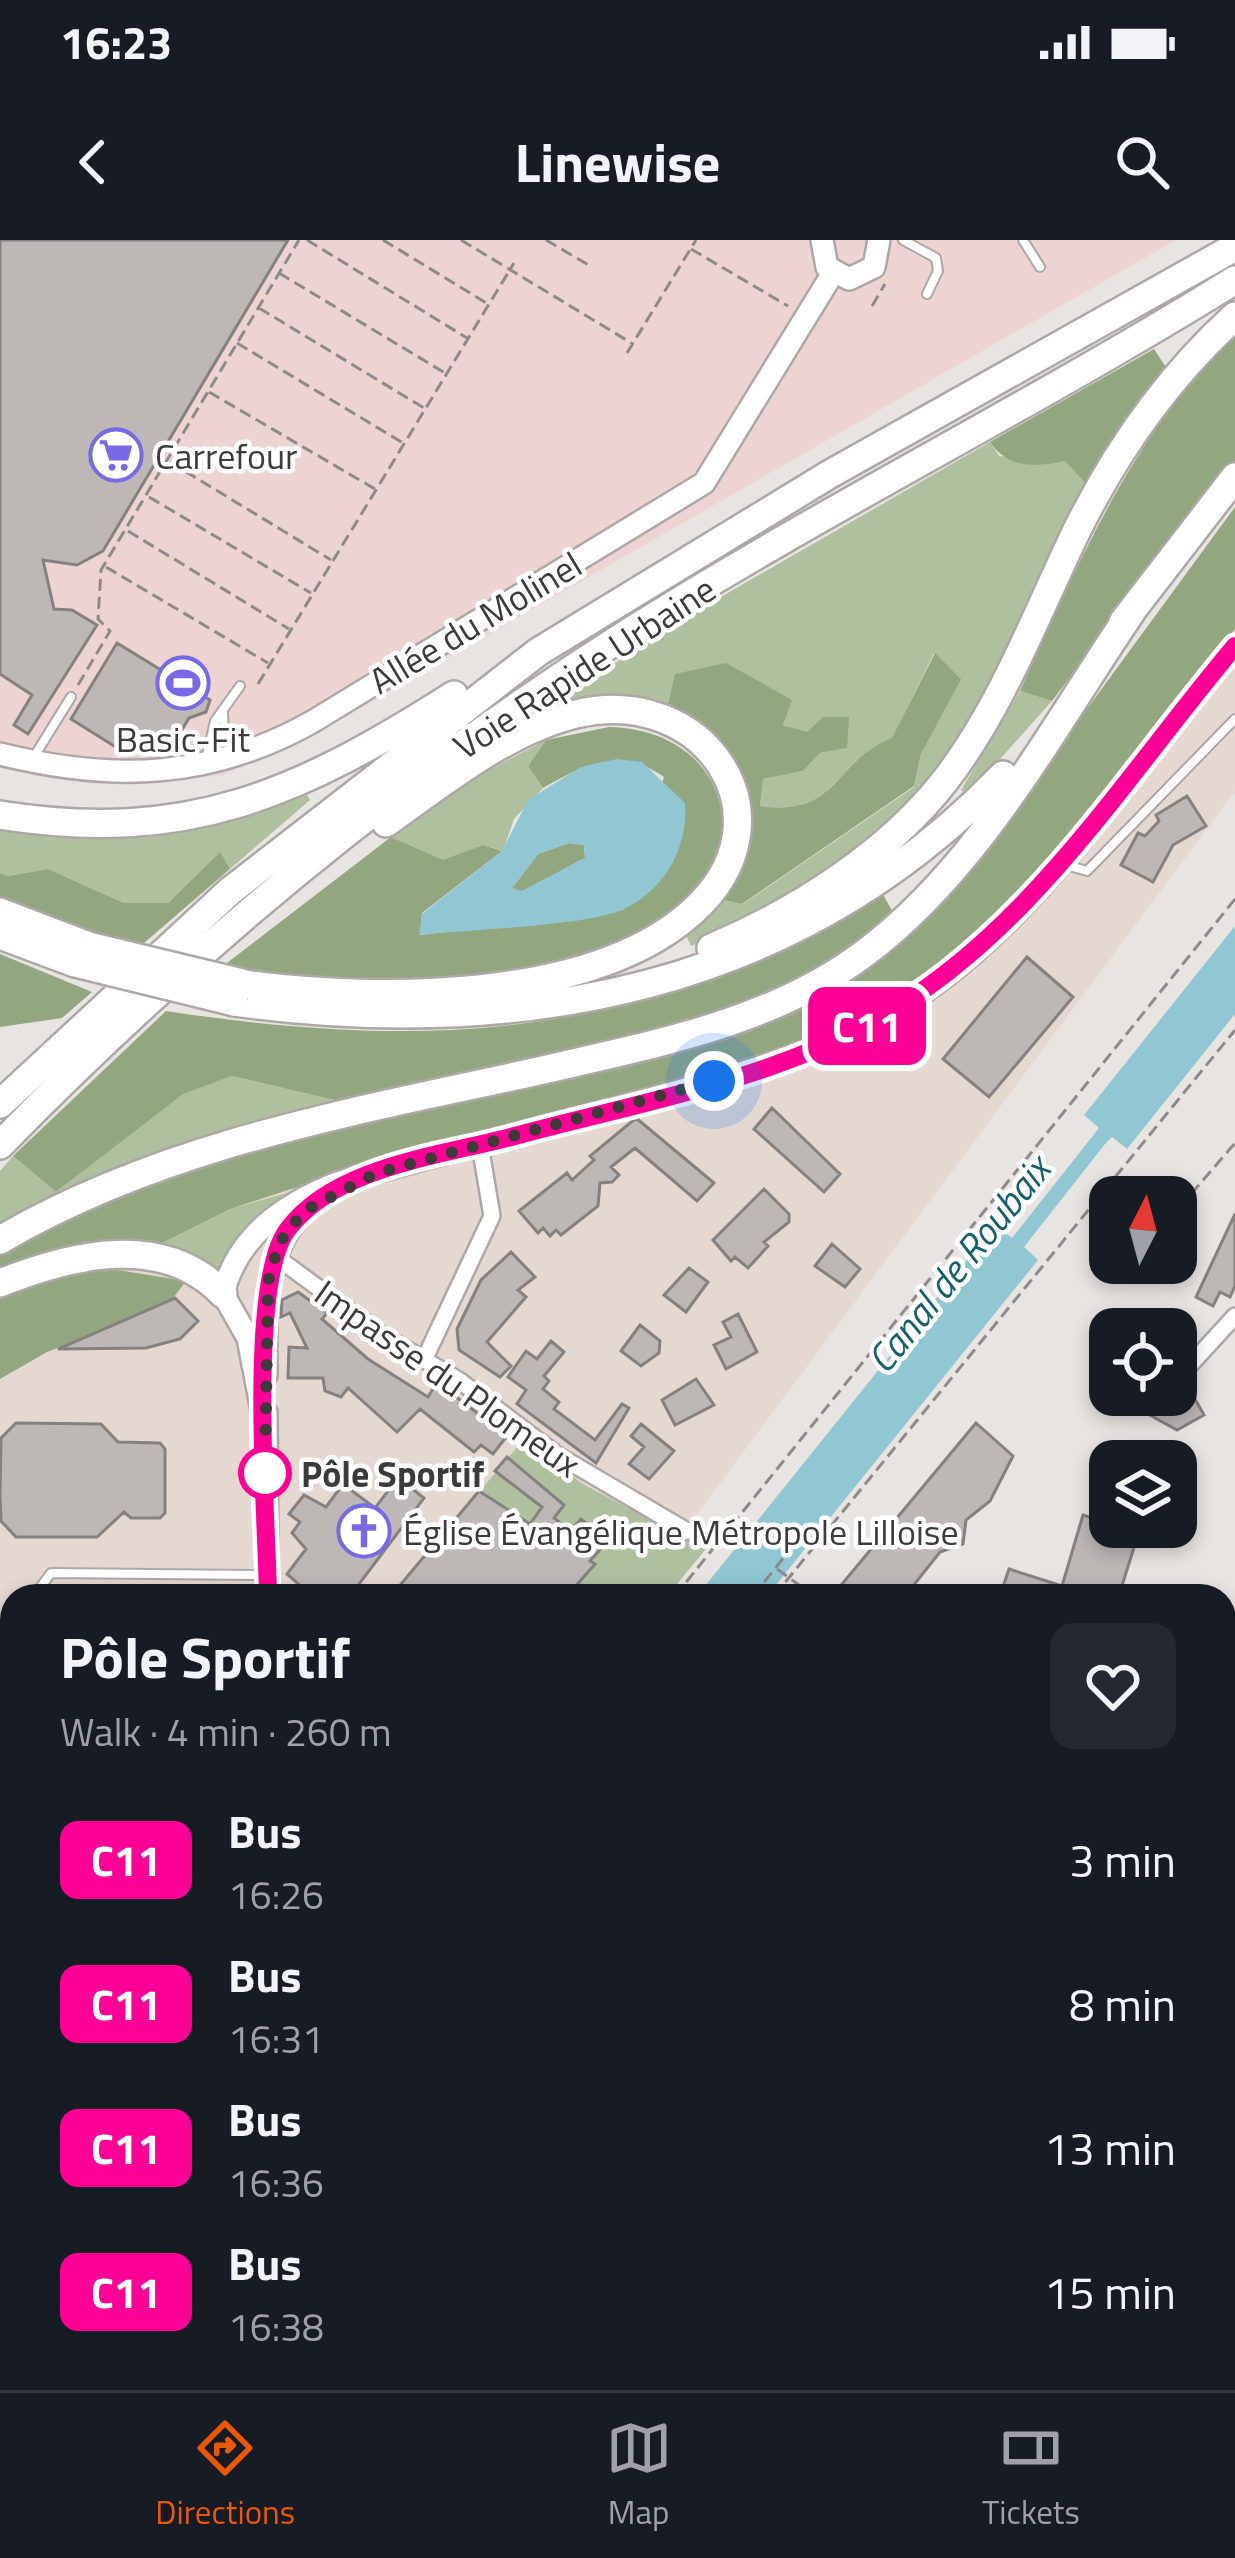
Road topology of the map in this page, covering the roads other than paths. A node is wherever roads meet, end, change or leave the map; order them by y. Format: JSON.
{"nodes":[{"id":1,"x":879,"y":240,"type":"edge"},
{"id":2,"x":903,"y":240,"type":"edge"},
{"id":3,"x":1023,"y":240,"type":"edge"},
{"id":4,"x":1216,"y":240,"type":"edge"},
{"id":5,"x":820,"y":241,"type":"edge"},
{"id":6,"x":1235,"y":247,"type":"edge"},
{"id":7,"x":1040,"y":267,"type":"dead end"},
{"id":8,"x":833,"y":273,"type":"junction"},
{"id":9,"x":1235,"y":280,"type":"edge"},
{"id":10,"x":927,"y":294,"type":"dead end"},
{"id":11,"x":1235,"y":316,"type":"edge"},
{"id":12,"x":1105,"y":319,"type":"junction"},
{"id":13,"x":1235,"y":477,"type":"edge"},
{"id":14,"x":1132,"y":611,"type":"junction"},
{"id":15,"x":1235,"y":646,"type":"edge"},
{"id":16,"x":538,"y":652,"type":"junction"},
{"id":17,"x":240,"y":686,"type":"dead end"},
{"id":18,"x":71,"y":697,"type":"road end"},
{"id":19,"x":225,"y":706,"type":"junction"},
{"id":20,"x":1235,"y":719,"type":"edge"},
{"id":21,"x":0,"y":754,"type":"edge"},
{"id":22,"x":245,"y":756,"type":"junction"},
{"id":23,"x":31,"y":761,"type":"junction"},
{"id":24,"x":205,"y":766,"type":"junction"},
{"id":25,"x":0,"y":815,"type":"edge"},
{"id":26,"x":1059,"y":863,"type":"junction"},
{"id":27,"x":0,"y":912,"type":"edge"},
{"id":28,"x":0,"y":935,"type":"edge"},
{"id":29,"x":82,"y":955,"type":"junction"},
{"id":30,"x":192,"y":961,"type":"junction"},
{"id":31,"x":243,"y":993,"type":"junction"},
{"id":32,"x":446,"y":1015,"type":"junction"},
{"id":33,"x":0,"y":1104,"type":"edge"},
{"id":34,"x":0,"y":1145,"type":"edge"},
{"id":35,"x":480,"y":1145,"type":"junction"},
{"id":36,"x":377,"y":1173,"type":"junction"},
{"id":37,"x":0,"y":1240,"type":"edge"},
{"id":38,"x":274,"y":1256,"type":"junction"},
{"id":39,"x":0,"y":1283,"type":"edge"},
{"id":40,"x":223,"y":1294,"type":"junction"},
{"id":41,"x":1235,"y":1316,"type":"edge"},
{"id":42,"x":1197,"y":1357,"type":"edge"},
{"id":43,"x":424,"y":1360,"type":"junction"},
{"id":44,"x":266,"y":1426,"type":"junction"},
{"id":45,"x":687,"y":1531,"type":"dead end"},
{"id":46,"x":43,"y":1584,"type":"edge"},
{"id":47,"x":231,"y":1584,"type":"edge"},
{"id":48,"x":267,"y":1584,"type":"edge"}],
"edges":[{"from":1,"to":8,"type":"street"},
{"from":2,"to":10,"type":"lane"},
{"from":3,"to":7,"type":"lane"},
{"from":4,"to":12,"type":"highway"},
{"from":5,"to":8,"type":"street"},
{"from":6,"to":12,"type":"highway","name":"Voie Rapide Urbaine"},
{"from":8,"to":22,"type":"street","name":"Allée du Molinel"},
{"from":9,"to":30,"type":"highway","name":"Voie Rapide Urbaine"},
{"from":11,"to":32,"type":"highway"},
{"from":12,"to":16,"type":"highway","name":"Voie Rapide Urbaine"},
{"from":13,"to":14,"type":"highway"},
{"from":14,"to":32,"type":"highway"},
{"from":14,"to":37,"type":"highway"},
{"from":15,"to":26,"type":"street"},
{"from":16,"to":25,"type":"highway"},
{"from":16,"to":33,"type":"highway","name":"Voie Rapide Urbaine"},
{"from":17,"to":19,"type":"lane"},
{"from":18,"to":23,"type":"lane"},
{"from":19,"to":22,"type":"lane"},
{"from":19,"to":24,"type":"lane"},
{"from":20,"to":26,"type":"lane"},
{"from":21,"to":23,"type":"street","name":"Allée du Molinel"},
{"from":22,"to":24,"type":"street","name":"Allée du Molinel"},
{"from":23,"to":24,"type":"street","name":"Allée du Molinel"},
{"from":26,"to":35,"type":"street"},
{"from":27,"to":29,"type":"highway"},
{"from":28,"to":29,"type":"highway"},
{"from":29,"to":31,"type":"highway","bridge":true},
{"from":30,"to":31,"type":"highway"},
{"from":30,"to":34,"type":"highway","name":"Voie Rapide Urbaine"},
{"from":31,"to":32,"type":"highway"},
{"from":35,"to":36,"type":"street"},
{"from":35,"to":43,"type":"street"},
{"from":36,"to":38,"type":"street"},
{"from":36,"to":40,"type":"street"},
{"from":38,"to":43,"type":"street","name":"Impasse du Plomeux"},
{"from":38,"to":44,"type":"street"},
{"from":39,"to":40,"type":"highway"},
{"from":40,"to":44,"type":"street"},
{"from":41,"to":42,"type":"street"},
{"from":43,"to":45,"type":"street","name":"Impasse du Plomeux"},
{"from":44,"to":48,"type":"street"},
{"from":46,"to":47,"type":"lane"}]}
